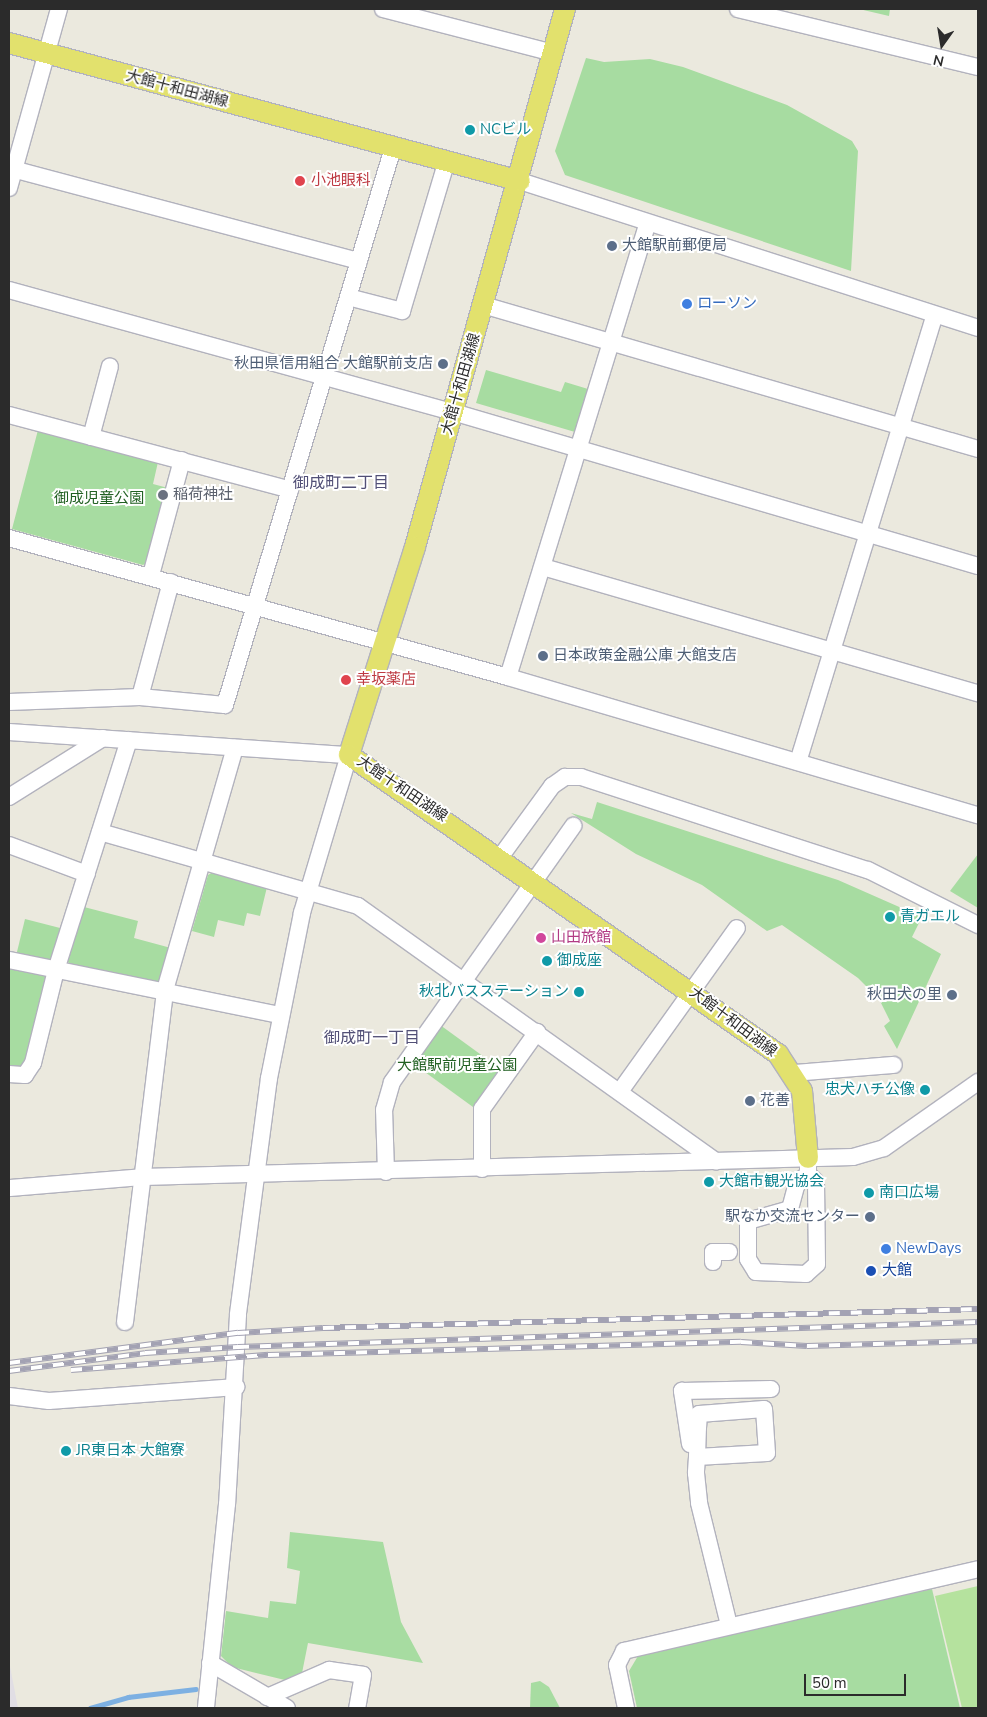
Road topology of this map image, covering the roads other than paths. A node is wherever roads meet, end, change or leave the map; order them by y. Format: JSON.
{"nodes":[{"id":1,"x":59,"y":9,"type":"edge"},
{"id":2,"x":383,"y":9,"type":"edge"},
{"id":3,"x":565,"y":9,"type":"edge"},
{"id":4,"x":738,"y":9,"type":"edge"},
{"id":5,"x":767,"y":11,"type":"edge"},
{"id":6,"x":420,"y":13,"type":"edge"},
{"id":7,"x":9,"y":43,"type":"edge"},
{"id":8,"x":45,"y":53,"type":"junction"},
{"id":9,"x":553,"y":53,"type":"junction"},
{"id":10,"x":978,"y":67,"type":"edge"},
{"id":11,"x":393,"y":148,"type":"junction"},
{"id":12,"x":446,"y":163,"type":"junction"},
{"id":13,"x":11,"y":169,"type":"edge"},
{"id":14,"x":520,"y":181,"type":"junction"},
{"id":15,"x":9,"y":188,"type":"edge"},
{"id":16,"x":647,"y":224,"type":"junction"},
{"id":17,"x":359,"y":261,"type":"junction"},
{"id":18,"x":9,"y":290,"type":"edge"},
{"id":19,"x":348,"y":297,"type":"junction"},
{"id":20,"x":483,"y":305,"type":"junction"},
{"id":21,"x":934,"y":318,"type":"junction"},
{"id":22,"x":978,"y":328,"type":"edge"},
{"id":23,"x":610,"y":342,"type":"junction"},
{"id":24,"x":110,"y":366,"type":"dead end"},
{"id":25,"x":324,"y":378,"type":"junction"},
{"id":26,"x":452,"y":412,"type":"junction"},
{"id":27,"x":9,"y":415,"type":"edge"},
{"id":28,"x":898,"y":427,"type":"junction"},
{"id":29,"x":91,"y":436,"type":"junction"},
{"id":30,"x":578,"y":449,"type":"junction"},
{"id":31,"x":978,"y":449,"type":"edge"},
{"id":32,"x":182,"y":460,"type":"junction"},
{"id":33,"x":290,"y":490,"type":"junction"},
{"id":34,"x":866,"y":533,"type":"junction"},
{"id":35,"x":9,"y":538,"type":"edge"},
{"id":36,"x":978,"y":566,"type":"edge"},
{"id":37,"x":543,"y":567,"type":"junction"},
{"id":38,"x":151,"y":575,"type":"junction"},
{"id":39,"x":172,"y":582,"type":"junction"},
{"id":40,"x":255,"y":606,"type":"junction"},
{"id":41,"x":383,"y":645,"type":"junction"},
{"id":42,"x":830,"y":651,"type":"junction"},
{"id":43,"x":508,"y":677,"type":"junction"},
{"id":44,"x":978,"y":693,"type":"edge"},
{"id":45,"x":140,"y":697,"type":"junction"},
{"id":46,"x":9,"y":702,"type":"edge"},
{"id":47,"x":9,"y":732,"type":"edge"},
{"id":48,"x":103,"y":738,"type":"junction"},
{"id":49,"x":129,"y":740,"type":"junction"},
{"id":50,"x":235,"y":748,"type":"junction"},
{"id":51,"x":349,"y":754,"type":"junction"},
{"id":52,"x":798,"y":762,"type":"junction"},
{"id":53,"x":9,"y":797,"type":"edge"},
{"id":54,"x":978,"y":815,"type":"edge"},
{"id":55,"x":573,"y":826,"type":"dead end"},
{"id":56,"x":100,"y":832,"type":"junction"},
{"id":57,"x":9,"y":845,"type":"edge"},
{"id":58,"x":501,"y":856,"type":"junction"},
{"id":59,"x":204,"y":860,"type":"junction"},
{"id":60,"x":87,"y":874,"type":"junction"},
{"id":61,"x":534,"y":880,"type":"junction"},
{"id":62,"x":310,"y":890,"type":"junction"},
{"id":63,"x":978,"y":925,"type":"edge"},
{"id":64,"x":737,"y":928,"type":"dead end"},
{"id":65,"x":9,"y":960,"type":"edge"},
{"id":66,"x":56,"y":970,"type":"junction"},
{"id":67,"x":463,"y":980,"type":"junction"},
{"id":68,"x":165,"y":990,"type":"junction"},
{"id":69,"x":691,"y":990,"type":"junction"},
{"id":70,"x":279,"y":1015,"type":"junction"},
{"id":71,"x":537,"y":1032,"type":"junction"},
{"id":72,"x":894,"y":1064,"type":"dead end"},
{"id":73,"x":794,"y":1073,"type":"junction"},
{"id":74,"x":9,"y":1074,"type":"edge"},
{"id":75,"x":978,"y":1082,"type":"edge"},
{"id":76,"x":621,"y":1090,"type":"junction"},
{"id":77,"x":716,"y":1161,"type":"junction"},
{"id":78,"x":808,"y":1166,"type":"junction"},
{"id":79,"x":482,"y":1169,"type":"junction"},
{"id":80,"x":386,"y":1172,"type":"junction"},
{"id":81,"x":256,"y":1176,"type":"junction"},
{"id":82,"x":143,"y":1177,"type":"junction"},
{"id":83,"x":9,"y":1188,"type":"edge"},
{"id":84,"x":729,"y":1252,"type":"dead end"},
{"id":85,"x":713,"y":1262,"type":"dead end"},
{"id":86,"x":125,"y":1322,"type":"dead end"},
{"id":87,"x":236,"y":1387,"type":"junction"},
{"id":88,"x":771,"y":1389,"type":"dead end"},
{"id":89,"x":9,"y":1396,"type":"edge"},
{"id":90,"x":694,"y":1456,"type":"junction"},
{"id":91,"x":978,"y":1569,"type":"edge"},
{"id":92,"x":729,"y":1625,"type":"junction"},
{"id":93,"x":210,"y":1663,"type":"junction"},
{"id":94,"x":267,"y":1697,"type":"junction"},
{"id":95,"x":206,"y":1708,"type":"edge"},
{"id":96,"x":287,"y":1708,"type":"edge"},
{"id":97,"x":357,"y":1708,"type":"edge"},
{"id":98,"x":626,"y":1708,"type":"edge"}],
"edges":[{"from":1,"to":8,"type":"street"},
{"from":2,"to":6,"type":"street"},
{"from":3,"to":9,"type":"main road","name":"大館十和田湖線"},
{"from":4,"to":5,"type":"street"},
{"from":5,"to":10,"type":"street"},
{"from":6,"to":9,"type":"street"},
{"from":7,"to":8,"type":"main road","name":"大館十和田湖線"},
{"from":8,"to":11,"type":"main road","name":"大館十和田湖線"},
{"from":8,"to":13,"type":"street"},
{"from":9,"to":14,"type":"main road","name":"大館十和田湖線"},
{"from":11,"to":12,"type":"main road","name":"大館十和田湖線"},
{"from":11,"to":17,"type":"street"},
{"from":12,"to":14,"type":"main road","name":"大館十和田湖線"},
{"from":12,"to":19,"type":"street"},
{"from":13,"to":15,"type":"street"},
{"from":13,"to":17,"type":"street"},
{"from":14,"to":16,"type":"street"},
{"from":14,"to":20,"type":"main road","name":"大館十和田湖線"},
{"from":16,"to":21,"type":"street"},
{"from":16,"to":23,"type":"street"},
{"from":17,"to":19,"type":"street"},
{"from":18,"to":25,"type":"street"},
{"from":19,"to":25,"type":"street"},
{"from":20,"to":23,"type":"street"},
{"from":20,"to":26,"type":"main road","name":"大館十和田湖線"},
{"from":21,"to":22,"type":"street"},
{"from":21,"to":28,"type":"street"},
{"from":23,"to":28,"type":"street"},
{"from":23,"to":30,"type":"street"},
{"from":24,"to":29,"type":"street"},
{"from":25,"to":26,"type":"street"},
{"from":25,"to":33,"type":"street"},
{"from":26,"to":30,"type":"street"},
{"from":26,"to":41,"type":"main road","name":"大館十和田湖線"},
{"from":27,"to":29,"type":"street"},
{"from":28,"to":31,"type":"street"},
{"from":28,"to":34,"type":"street"},
{"from":29,"to":32,"type":"street"},
{"from":30,"to":34,"type":"street"},
{"from":30,"to":37,"type":"street"},
{"from":32,"to":33,"type":"street"},
{"from":32,"to":38,"type":"street"},
{"from":33,"to":40,"type":"street"},
{"from":34,"to":36,"type":"street"},
{"from":34,"to":42,"type":"street"},
{"from":35,"to":38,"type":"street"},
{"from":37,"to":42,"type":"street"},
{"from":37,"to":43,"type":"street"},
{"from":38,"to":39,"type":"street"},
{"from":39,"to":40,"type":"street"},
{"from":39,"to":45,"type":"street"},
{"from":40,"to":41,"type":"street"},
{"from":40,"to":45,"type":"street"},
{"from":41,"to":43,"type":"street"},
{"from":41,"to":51,"type":"main road","name":"大館十和田湖線"},
{"from":42,"to":44,"type":"street"},
{"from":42,"to":52,"type":"street"},
{"from":43,"to":52,"type":"street"},
{"from":45,"to":46,"type":"street"},
{"from":47,"to":48,"type":"street"},
{"from":48,"to":49,"type":"street"},
{"from":48,"to":53,"type":"street"},
{"from":49,"to":50,"type":"street"},
{"from":49,"to":56,"type":"street"},
{"from":50,"to":51,"type":"street"},
{"from":50,"to":59,"type":"street"},
{"from":51,"to":58,"type":"main road","name":"大館十和田湖線"},
{"from":51,"to":62,"type":"street"},
{"from":52,"to":54,"type":"street"},
{"from":55,"to":61,"type":"street"},
{"from":56,"to":59,"type":"street"},
{"from":56,"to":60,"type":"street"},
{"from":57,"to":60,"type":"street"},
{"from":58,"to":61,"type":"main road","name":"大館十和田湖線"},
{"from":58,"to":63,"type":"street"},
{"from":59,"to":62,"type":"street"},
{"from":59,"to":68,"type":"street"},
{"from":60,"to":66,"type":"street"},
{"from":61,"to":67,"type":"street"},
{"from":61,"to":69,"type":"main road","name":"大館十和田湖線"},
{"from":62,"to":67,"type":"street"},
{"from":62,"to":70,"type":"street"},
{"from":64,"to":69,"type":"street"},
{"from":65,"to":66,"type":"street"},
{"from":66,"to":68,"type":"street"},
{"from":66,"to":74,"type":"street"},
{"from":67,"to":71,"type":"street"},
{"from":67,"to":80,"type":"street"},
{"from":68,"to":70,"type":"street"},
{"from":68,"to":82,"type":"street"},
{"from":69,"to":73,"type":"main road","name":"大館十和田湖線"},
{"from":69,"to":76,"type":"street"},
{"from":70,"to":81,"type":"street"},
{"from":71,"to":76,"type":"street"},
{"from":71,"to":79,"type":"street"},
{"from":72,"to":73,"type":"street"},
{"from":73,"to":78,"type":"main road","name":"大館十和田湖線"},
{"from":75,"to":78,"type":"street"},
{"from":76,"to":77,"type":"street"},
{"from":77,"to":78,"type":"street"},
{"from":77,"to":79,"type":"street"},
{"from":78,"to":78,"type":"street"},
{"from":79,"to":80,"type":"street"},
{"from":80,"to":81,"type":"street"},
{"from":81,"to":82,"type":"street"},
{"from":81,"to":87,"type":"street"},
{"from":82,"to":83,"type":"street"},
{"from":82,"to":86,"type":"street"},
{"from":84,"to":85,"type":"street"},
{"from":87,"to":89,"type":"street"},
{"from":87,"to":93,"type":"street"},
{"from":88,"to":90,"type":"street"},
{"from":90,"to":90,"type":"street"},
{"from":90,"to":92,"type":"street"},
{"from":91,"to":92,"type":"street"},
{"from":92,"to":98,"type":"street"},
{"from":93,"to":94,"type":"street"},
{"from":93,"to":95,"type":"street"},
{"from":94,"to":96,"type":"street"},
{"from":94,"to":97,"type":"street"}]}
